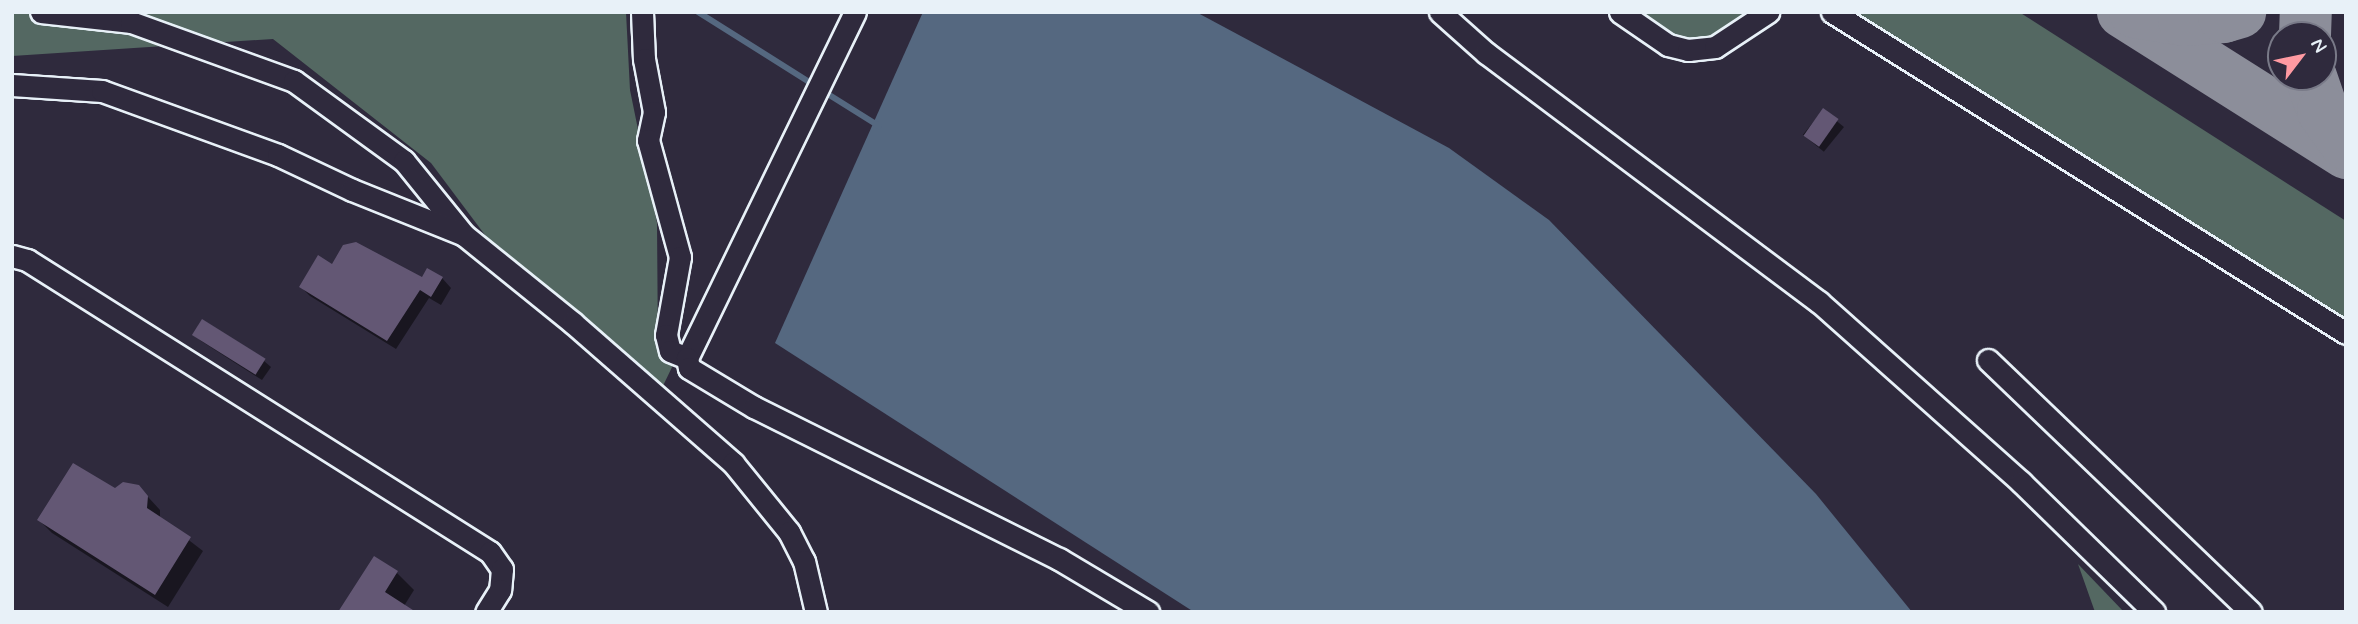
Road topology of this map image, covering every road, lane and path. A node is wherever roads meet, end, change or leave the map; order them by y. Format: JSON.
{"nodes":[{"id":1,"x":41,"y":12,"type":"edge"},
{"id":2,"x":642,"y":12,"type":"edge"},
{"id":3,"x":855,"y":12,"type":"edge"},
{"id":4,"x":1441,"y":12,"type":"edge"},
{"id":5,"x":1620,"y":12,"type":"edge"},
{"id":6,"x":1768,"y":12,"type":"edge"},
{"id":7,"x":1832,"y":12,"type":"edge"},
{"id":8,"x":12,"y":85,"type":"edge"},
{"id":9,"x":464,"y":235,"type":"junction"},
{"id":10,"x":12,"y":256,"type":"edge"},
{"id":11,"x":2346,"y":333,"type":"edge"},
{"id":12,"x":687,"y":358,"type":"junction"},
{"id":13,"x":1988,"y":360,"type":"dead end"},
{"id":14,"x":486,"y":612,"type":"edge"},
{"id":15,"x":816,"y":612,"type":"edge"},
{"id":16,"x":1148,"y":612,"type":"edge"},
{"id":17,"x":2154,"y":612,"type":"edge"},
{"id":18,"x":2250,"y":612,"type":"edge"}],
"edges":[{"from":1,"to":9,"type":"street"},
{"from":2,"to":12,"type":"street"},
{"from":3,"to":12,"type":"street"},
{"from":4,"to":17,"type":"street"},
{"from":5,"to":6,"type":"street"},
{"from":7,"to":11,"type":"street"},
{"from":8,"to":9,"type":"street"},
{"from":9,"to":15,"type":"street"},
{"from":10,"to":14,"type":"street"},
{"from":12,"to":16,"type":"street"},
{"from":13,"to":18,"type":"street"}]}
